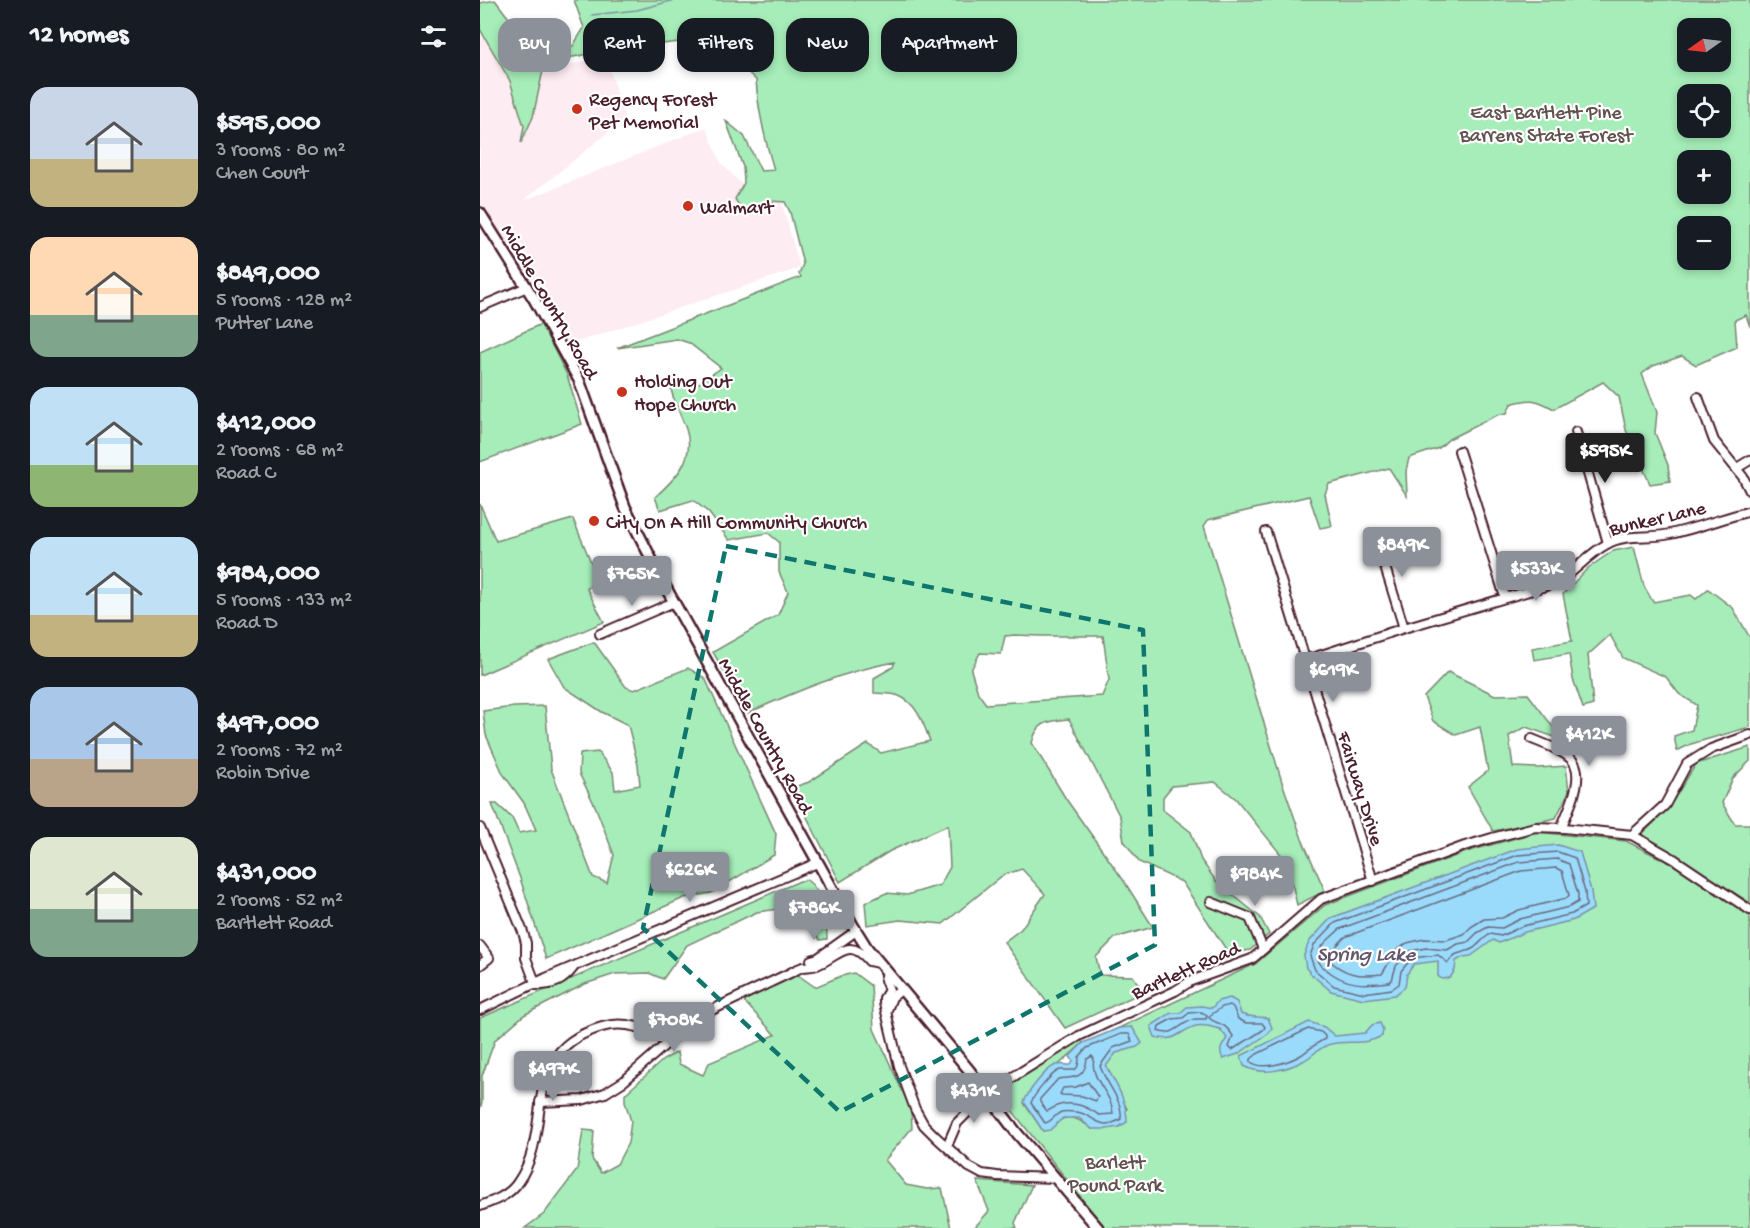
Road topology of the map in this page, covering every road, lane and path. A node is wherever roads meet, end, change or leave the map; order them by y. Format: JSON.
{"nodes":[{"id":1,"x":480,"y":213,"type":"edge"},
{"id":2,"x":527,"y":287,"type":"junction"},
{"id":3,"x":480,"y":307,"type":"edge"},
{"id":4,"x":1698,"y":397,"type":"dead end"},
{"id":5,"x":1576,"y":432,"type":"dead end"},
{"id":6,"x":1459,"y":451,"type":"dead end"},
{"id":7,"x":1750,"y":460,"type":"edge"},
{"id":8,"x":1737,"y":468,"type":"junction"},
{"id":9,"x":1750,"y":491,"type":"edge"},
{"id":10,"x":1750,"y":511,"type":"edge"},
{"id":11,"x":1266,"y":532,"type":"dead end"},
{"id":12,"x":1375,"y":535,"type":"dead end"},
{"id":13,"x":1608,"y":543,"type":"junction"},
{"id":14,"x":1505,"y":597,"type":"junction"},
{"id":15,"x":675,"y":602,"type":"junction"},
{"id":16,"x":1404,"y":628,"type":"junction"},
{"id":17,"x":600,"y":634,"type":"dead end"},
{"id":18,"x":1306,"y":660,"type":"junction"},
{"id":19,"x":1750,"y":735,"type":"edge"},
{"id":20,"x":1532,"y":739,"type":"dead end"},
{"id":21,"x":1561,"y":828,"type":"junction"},
{"id":22,"x":481,"y":831,"type":"edge"},
{"id":23,"x":1632,"y":835,"type":"junction"},
{"id":24,"x":817,"y":863,"type":"junction"},
{"id":25,"x":1373,"y":881,"type":"junction"},
{"id":26,"x":1211,"y":902,"type":"dead end"},
{"id":27,"x":1750,"y":910,"type":"edge"},
{"id":28,"x":856,"y":931,"type":"junction"},
{"id":29,"x":480,"y":946,"type":"edge"},
{"id":30,"x":1263,"y":949,"type":"junction"},
{"id":31,"x":879,"y":963,"type":"junction"},
{"id":32,"x":480,"y":965,"type":"edge"},
{"id":33,"x":803,"y":967,"type":"junction"},
{"id":34,"x":886,"y":972,"type":"junction"},
{"id":35,"x":536,"y":985,"type":"junction"},
{"id":36,"x":901,"y":990,"type":"junction"},
{"id":37,"x":481,"y":1008,"type":"edge"},
{"id":38,"x":887,"y":1011,"type":"junction"},
{"id":39,"x":666,"y":1042,"type":"junction"},
{"id":40,"x":987,"y":1093,"type":"junction"},
{"id":41,"x":540,"y":1102,"type":"junction"},
{"id":42,"x":947,"y":1146,"type":"junction"},
{"id":43,"x":1055,"y":1178,"type":"junction"},
{"id":44,"x":480,"y":1206,"type":"edge"},
{"id":45,"x":1098,"y":1228,"type":"edge"}],
"edges":[{"from":1,"to":2,"type":"main road","name":"Middle Country Road"},
{"from":2,"to":3,"type":"street"},
{"from":2,"to":15,"type":"main road","name":"Middle Country Road"},
{"from":4,"to":8,"type":"street"},
{"from":5,"to":13,"type":"street"},
{"from":6,"to":14,"type":"street"},
{"from":7,"to":8,"type":"street"},
{"from":8,"to":9,"type":"street"},
{"from":10,"to":13,"type":"street","name":"Bunker Lane"},
{"from":11,"to":18,"type":"street","name":"Fairway Drive"},
{"from":12,"to":16,"type":"street"},
{"from":13,"to":14,"type":"street","name":"Bunker Lane"},
{"from":14,"to":16,"type":"street","name":"Bunker Lane"},
{"from":15,"to":17,"type":"street"},
{"from":15,"to":24,"type":"main road","name":"Middle Country Road"},
{"from":16,"to":18,"type":"street","name":"Bunker Lane"},
{"from":18,"to":25,"type":"street","name":"Fairway Drive"},
{"from":19,"to":23,"type":"street"},
{"from":20,"to":21,"type":"street"},
{"from":21,"to":23,"type":"street","name":"Bartlett Road"},
{"from":21,"to":25,"type":"street","name":"Bartlett Road"},
{"from":22,"to":35,"type":"street"},
{"from":23,"to":27,"type":"street"},
{"from":24,"to":28,"type":"main road","name":"Middle Country Road"},
{"from":24,"to":35,"type":"street"},
{"from":25,"to":30,"type":"street","name":"Bartlett Road"},
{"from":26,"to":30,"type":"street"},
{"from":28,"to":31,"type":"main road","name":"Middle Country Road"},
{"from":28,"to":33,"type":"street"},
{"from":29,"to":32,"type":"street"},
{"from":30,"to":40,"type":"street","name":"Bartlett Road"},
{"from":31,"to":33,"type":"street"},
{"from":31,"to":34,"type":"main road","name":"Middle Country Road"},
{"from":33,"to":39,"type":"street"},
{"from":34,"to":36,"type":"main road","name":"Middle Country Road"},
{"from":34,"to":38,"type":"street"},
{"from":35,"to":37,"type":"street"},
{"from":36,"to":38,"type":"street"},
{"from":36,"to":40,"type":"main road","name":"Middle Country Road"},
{"from":38,"to":42,"type":"street"},
{"from":39,"to":41,"type":"street"},
{"from":39,"to":41,"type":"street"},
{"from":40,"to":42,"type":"street","name":"Bartlett Road"},
{"from":40,"to":43,"type":"main road","name":"Middle Country Road"},
{"from":41,"to":44,"type":"street"},
{"from":42,"to":43,"type":"street"},
{"from":43,"to":45,"type":"main road","name":"Middle Country Road"}]}
